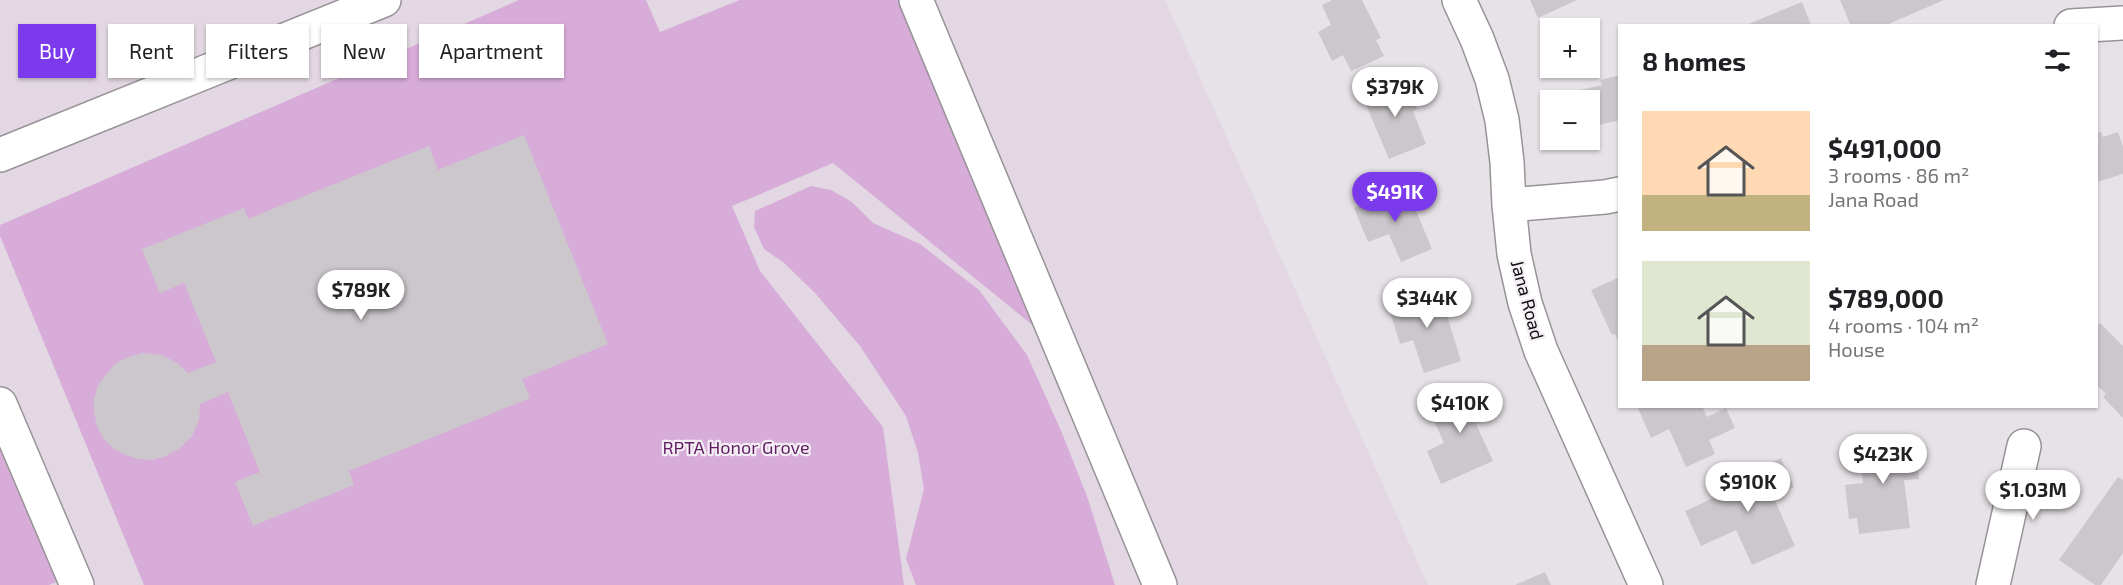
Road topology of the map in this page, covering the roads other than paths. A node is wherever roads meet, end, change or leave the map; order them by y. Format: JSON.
{"nodes":[{"id":1,"x":384,"y":0,"type":"edge"},
{"id":2,"x":916,"y":0,"type":"edge"},
{"id":3,"x":1459,"y":0,"type":"edge"},
{"id":4,"x":2123,"y":23,"type":"edge"},
{"id":5,"x":2098,"y":24,"type":"edge"},
{"id":6,"x":0,"y":155,"type":"edge"},
{"id":7,"x":1618,"y":194,"type":"edge"},
{"id":8,"x":1509,"y":205,"type":"junction"},
{"id":9,"x":0,"y":404,"type":"edge"},
{"id":10,"x":2024,"y":446,"type":"dead end"},
{"id":11,"x":77,"y":585,"type":"edge"},
{"id":12,"x":1160,"y":585,"type":"edge"},
{"id":13,"x":1646,"y":585,"type":"edge"},
{"id":14,"x":1993,"y":585,"type":"edge"}],
"edges":[{"from":1,"to":6,"type":"street"},
{"from":2,"to":12,"type":"street"},
{"from":3,"to":8,"type":"street","name":"Jana Road"},
{"from":4,"to":5,"type":"street"},
{"from":7,"to":8,"type":"street"},
{"from":8,"to":13,"type":"street","name":"Jana Road"},
{"from":9,"to":11,"type":"street"},
{"from":10,"to":14,"type":"street"}]}
